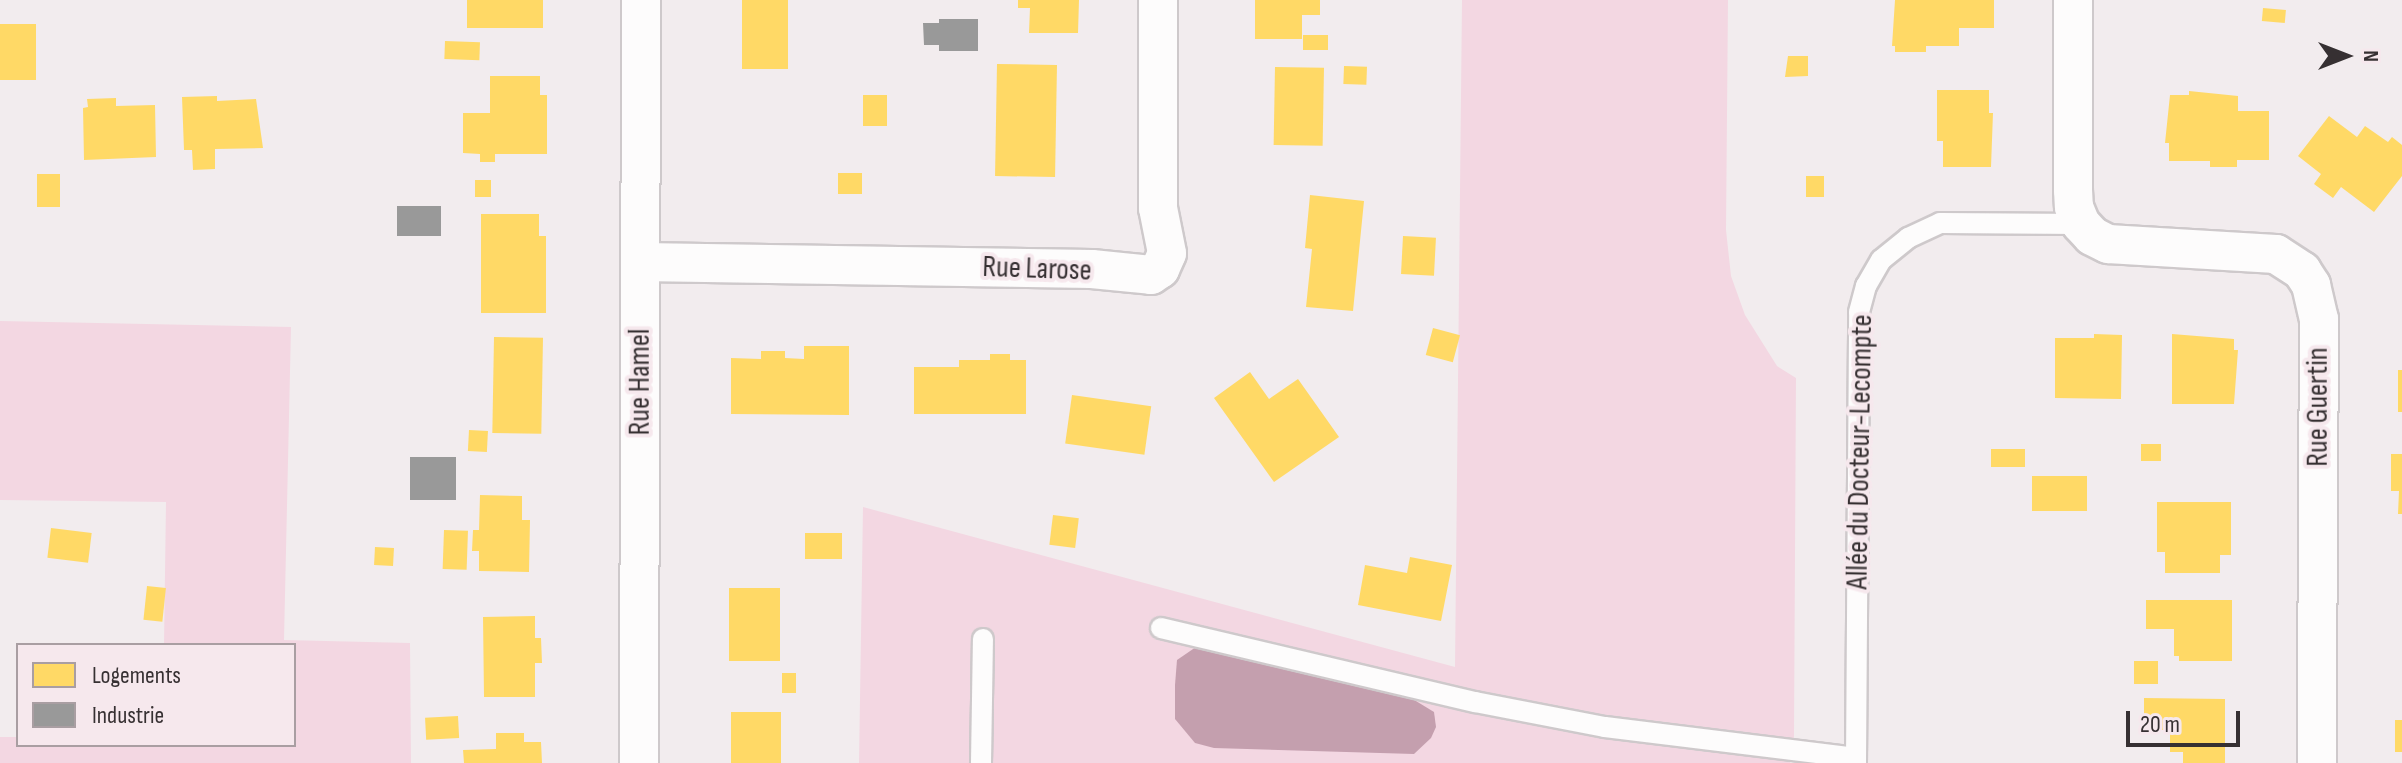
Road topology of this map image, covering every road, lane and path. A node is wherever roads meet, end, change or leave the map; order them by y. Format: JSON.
{"nodes":[{"id":1,"x":641,"y":0,"type":"edge"},
{"id":2,"x":1158,"y":0,"type":"edge"},
{"id":3,"x":2073,"y":0,"type":"edge"},
{"id":4,"x":2087,"y":230,"type":"junction"},
{"id":5,"x":641,"y":262,"type":"junction"},
{"id":6,"x":1161,"y":628,"type":"dead end"},
{"id":7,"x":983,"y":639,"type":"dead end"},
{"id":8,"x":1856,"y":760,"type":"edge"},
{"id":9,"x":639,"y":763,"type":"edge"},
{"id":10,"x":981,"y":763,"type":"edge"},
{"id":11,"x":2317,"y":763,"type":"edge"}],
"edges":[{"from":1,"to":5,"type":"street","name":"Rue Hamel"},
{"from":2,"to":5,"type":"street","name":"Rue Larose"},
{"from":3,"to":4,"type":"street"},
{"from":4,"to":8,"type":"lane","name":"Allée du Docteur-Lecompte"},
{"from":4,"to":11,"type":"street","name":"Rue Guertin"},
{"from":5,"to":9,"type":"street","name":"Rue Hamel"},
{"from":6,"to":8,"type":"lane"},
{"from":7,"to":10,"type":"lane"}]}
